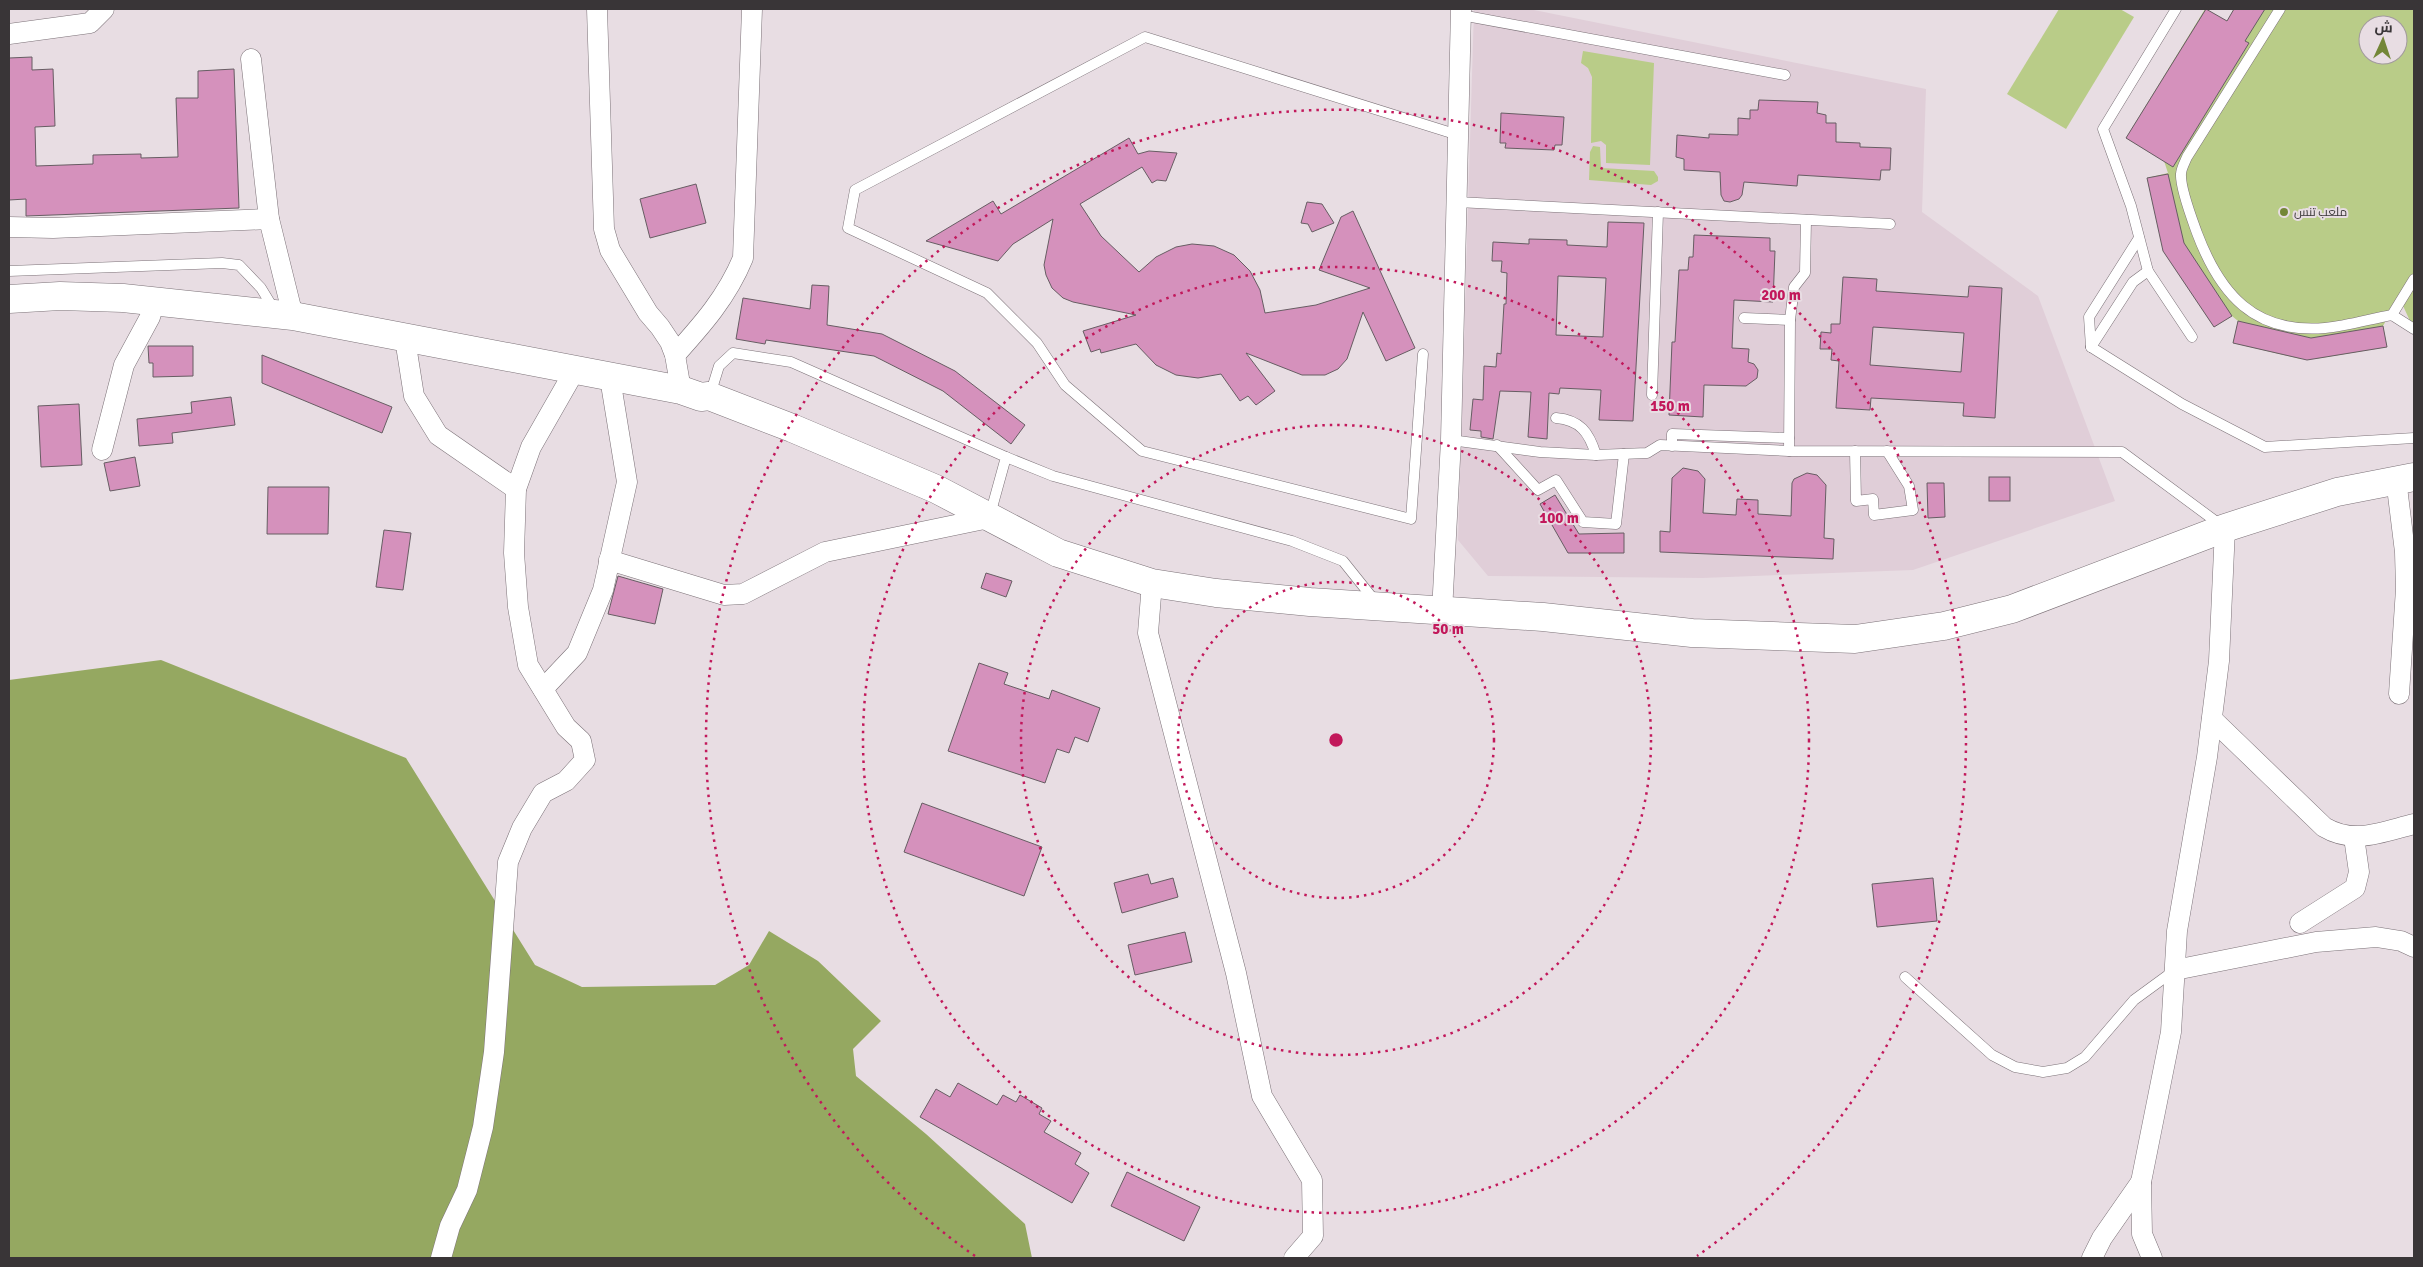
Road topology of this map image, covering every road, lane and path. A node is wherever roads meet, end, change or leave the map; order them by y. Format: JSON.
{"nodes":[{"id":1,"x":104,"y":9,"type":"edge"},
{"id":2,"x":597,"y":9,"type":"edge"},
{"id":3,"x":752,"y":9,"type":"edge"},
{"id":4,"x":2176,"y":9,"type":"edge"},
{"id":5,"x":2280,"y":9,"type":"edge"},
{"id":6,"x":1461,"y":12,"type":"edge"},
{"id":7,"x":9,"y":34,"type":"edge"},
{"id":8,"x":251,"y":59,"type":"dead end"},
{"id":9,"x":1785,"y":75,"type":"dead end"},
{"id":10,"x":1458,"y":134,"type":"junction"},
{"id":11,"x":1457,"y":202,"type":"junction"},
{"id":12,"x":1658,"y":212,"type":"junction"},
{"id":13,"x":269,"y":219,"type":"junction"},
{"id":14,"x":1806,"y":220,"type":"junction"},
{"id":15,"x":1890,"y":224,"type":"dead end"},
{"id":16,"x":9,"y":227,"type":"edge"},
{"id":17,"x":2139,"y":238,"type":"junction"},
{"id":18,"x":9,"y":271,"type":"edge"},
{"id":19,"x":2148,"y":271,"type":"junction"},
{"id":20,"x":2414,"y":279,"type":"edge"},
{"id":21,"x":9,"y":299,"type":"edge"},
{"id":22,"x":155,"y":300,"type":"junction"},
{"id":23,"x":285,"y":315,"type":"junction"},
{"id":24,"x":2392,"y":316,"type":"junction"},
{"id":25,"x":1744,"y":318,"type":"dead end"},
{"id":26,"x":1790,"y":320,"type":"junction"},
{"id":27,"x":2414,"y":329,"type":"edge"},
{"id":28,"x":2192,"y":337,"type":"dead end"},
{"id":29,"x":405,"y":339,"type":"junction"},
{"id":30,"x":2092,"y":347,"type":"junction"},
{"id":31,"x":1423,"y":354,"type":"dead end"},
{"id":32,"x":674,"y":355,"type":"junction"},
{"id":33,"x":575,"y":370,"type":"junction"},
{"id":34,"x":610,"y":378,"type":"junction"},
{"id":35,"x":681,"y":390,"type":"junction"},
{"id":36,"x":1652,"y":395,"type":"dead end"},
{"id":37,"x":710,"y":396,"type":"junction"},
{"id":38,"x":1556,"y":418,"type":"dead end"},
{"id":39,"x":1789,"y":438,"type":"junction"},
{"id":40,"x":2414,"y":438,"type":"edge"},
{"id":41,"x":1451,"y":440,"type":"junction"},
{"id":42,"x":1497,"y":445,"type":"junction"},
{"id":43,"x":1672,"y":446,"type":"junction"},
{"id":44,"x":102,"y":450,"type":"dead end"},
{"id":45,"x":1789,"y":451,"type":"junction"},
{"id":46,"x":1855,"y":451,"type":"junction"},
{"id":47,"x":1887,"y":451,"type":"junction"},
{"id":48,"x":1624,"y":454,"type":"junction"},
{"id":49,"x":1596,"y":455,"type":"junction"},
{"id":50,"x":1006,"y":457,"type":"junction"},
{"id":51,"x":2405,"y":478,"type":"edge"},
{"id":52,"x":516,"y":489,"type":"junction"},
{"id":53,"x":989,"y":518,"type":"junction"},
{"id":54,"x":2225,"y":528,"type":"junction"},
{"id":55,"x":609,"y":560,"type":"junction"},
{"id":56,"x":1152,"y":583,"type":"junction"},
{"id":57,"x":1379,"y":606,"type":"junction"},
{"id":58,"x":1442,"y":612,"type":"junction"},
{"id":59,"x":543,"y":689,"type":"junction"},
{"id":60,"x":2399,"y":694,"type":"dead end"},
{"id":61,"x":2212,"y":719,"type":"junction"},
{"id":62,"x":2414,"y":824,"type":"edge"},
{"id":63,"x":2354,"y":837,"type":"junction"},
{"id":64,"x":2300,"y":923,"type":"dead end"},
{"id":65,"x":2414,"y":947,"type":"edge"},
{"id":66,"x":2175,"y":970,"type":"junction"},
{"id":67,"x":1905,"y":977,"type":"dead end"},
{"id":68,"x":2141,"y":1182,"type":"junction"},
{"id":69,"x":441,"y":1258,"type":"edge"},
{"id":70,"x":1294,"y":1258,"type":"edge"},
{"id":71,"x":2092,"y":1258,"type":"edge"},
{"id":72,"x":2152,"y":1258,"type":"edge"}],
"edges":[{"from":1,"to":7,"type":"street"},
{"from":2,"to":32,"type":"street"},
{"from":3,"to":32,"type":"street"},
{"from":4,"to":17,"type":"lane"},
{"from":5,"to":24,"type":"lane"},
{"from":6,"to":9,"type":"lane"},
{"from":6,"to":10,"type":"street"},
{"from":8,"to":13,"type":"street"},
{"from":10,"to":11,"type":"street"},
{"from":10,"to":31,"type":"lane"},
{"from":11,"to":12,"type":"lane"},
{"from":11,"to":41,"type":"street"},
{"from":12,"to":14,"type":"lane"},
{"from":12,"to":36,"type":"lane"},
{"from":13,"to":16,"type":"street"},
{"from":13,"to":23,"type":"street"},
{"from":14,"to":15,"type":"lane"},
{"from":14,"to":26,"type":"lane"},
{"from":17,"to":19,"type":"lane"},
{"from":17,"to":30,"type":"lane"},
{"from":18,"to":23,"type":"lane"},
{"from":19,"to":28,"type":"lane"},
{"from":19,"to":30,"type":"lane"},
{"from":20,"to":24,"type":"lane"},
{"from":21,"to":22,"type":"main road"},
{"from":22,"to":23,"type":"main road"},
{"from":22,"to":44,"type":"street"},
{"from":23,"to":29,"type":"main road"},
{"from":24,"to":27,"type":"lane"},
{"from":25,"to":26,"type":"lane"},
{"from":26,"to":39,"type":"lane"},
{"from":29,"to":33,"type":"main road"},
{"from":29,"to":52,"type":"street"},
{"from":30,"to":40,"type":"lane"},
{"from":32,"to":35,"type":"street"},
{"from":33,"to":34,"type":"main road"},
{"from":33,"to":52,"type":"street"},
{"from":34,"to":35,"type":"main road"},
{"from":34,"to":55,"type":"street"},
{"from":35,"to":37,"type":"main road"},
{"from":37,"to":50,"type":"lane"},
{"from":37,"to":53,"type":"main road"},
{"from":38,"to":49,"type":"lane"},
{"from":39,"to":43,"type":"lane"},
{"from":39,"to":45,"type":"lane"},
{"from":41,"to":42,"type":"lane"},
{"from":41,"to":58,"type":"street"},
{"from":42,"to":48,"type":"lane"},
{"from":42,"to":49,"type":"lane"},
{"from":43,"to":45,"type":"lane"},
{"from":43,"to":48,"type":"lane"},
{"from":45,"to":46,"type":"lane"},
{"from":46,"to":47,"type":"lane"},
{"from":46,"to":47,"type":"lane"},
{"from":47,"to":54,"type":"lane"},
{"from":48,"to":49,"type":"lane"},
{"from":50,"to":53,"type":"lane"},
{"from":50,"to":57,"type":"lane"},
{"from":51,"to":54,"type":"main road"},
{"from":51,"to":60,"type":"street"},
{"from":52,"to":59,"type":"street"},
{"from":53,"to":55,"type":"street"},
{"from":53,"to":56,"type":"main road"},
{"from":54,"to":58,"type":"main road"},
{"from":54,"to":61,"type":"street"},
{"from":55,"to":59,"type":"street"},
{"from":56,"to":57,"type":"main road"},
{"from":56,"to":70,"type":"street"},
{"from":57,"to":58,"type":"main road"},
{"from":59,"to":69,"type":"street"},
{"from":61,"to":63,"type":"street"},
{"from":61,"to":66,"type":"street"},
{"from":62,"to":63,"type":"street"},
{"from":63,"to":64,"type":"street"},
{"from":65,"to":66,"type":"street"},
{"from":66,"to":67,"type":"lane"},
{"from":66,"to":68,"type":"street"},
{"from":68,"to":71,"type":"street"},
{"from":68,"to":72,"type":"street"}]}
